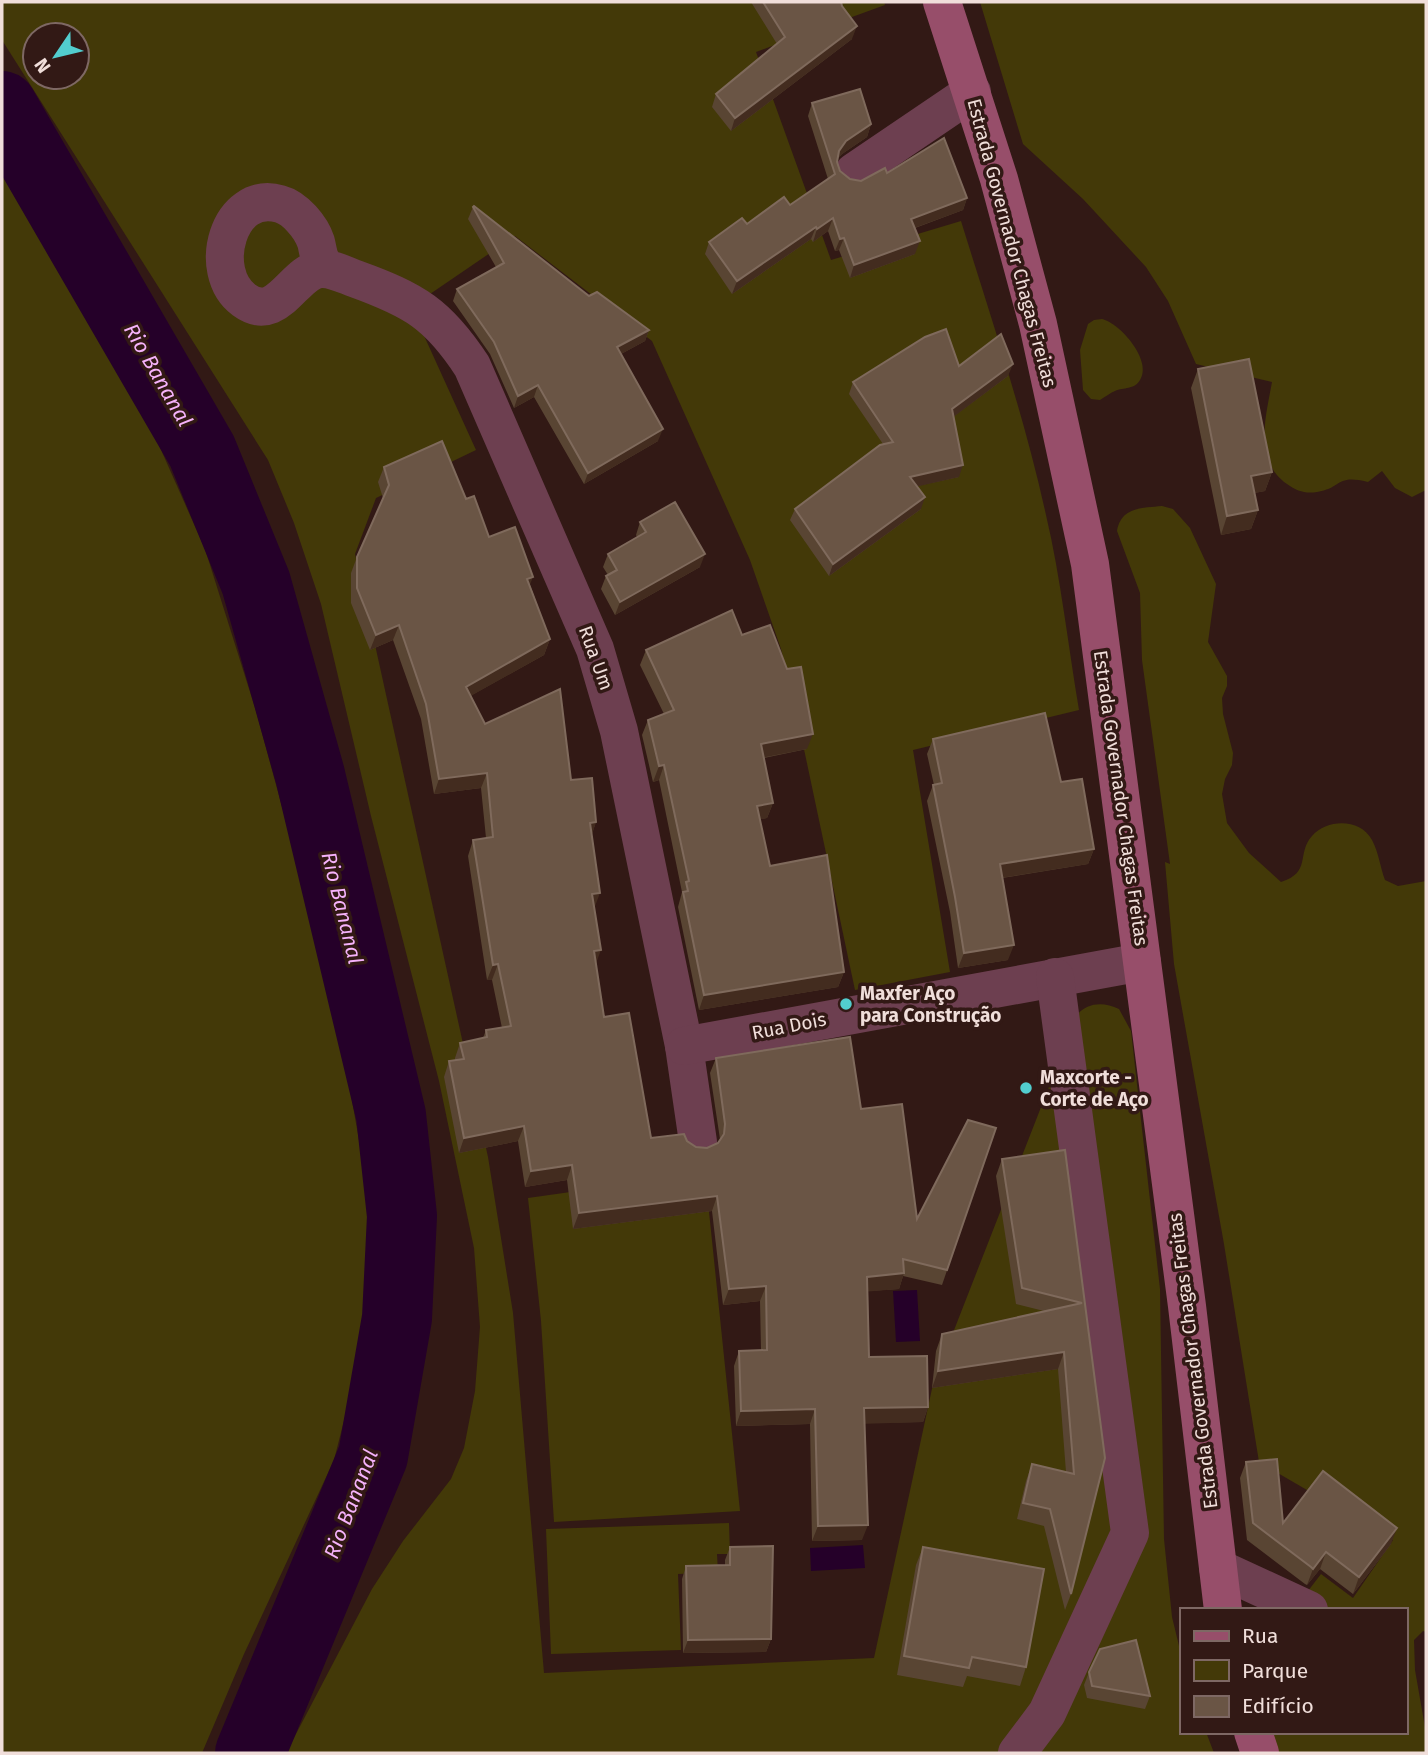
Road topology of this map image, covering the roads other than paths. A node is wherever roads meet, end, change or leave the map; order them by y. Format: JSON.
{"nodes":[{"id":1,"x":942,"y":2,"type":"edge"},
{"id":2,"x":972,"y":92,"type":"junction"},
{"id":3,"x":855,"y":172,"type":"dead end"},
{"id":4,"x":329,"y":269,"type":"dead end"},
{"id":5,"x":1142,"y":962,"type":"junction"},
{"id":6,"x":1055,"y":977,"type":"junction"},
{"id":7,"x":684,"y":1046,"type":"junction"},
{"id":8,"x":698,"y":1142,"type":"dead end"},
{"id":9,"x":1218,"y":1567,"type":"junction"},
{"id":10,"x":1223,"y":1608,"type":"edge"},
{"id":11,"x":1304,"y":1608,"type":"edge"},
{"id":12,"x":1254,"y":1734,"type":"edge"},
{"id":13,"x":1017,"y":1753,"type":"edge"},
{"id":14,"x":1260,"y":1753,"type":"edge"}],
"edges":[{"from":1,"to":2,"type":"main road","name":"Estrada Governador Chagas Freitas"},
{"from":2,"to":3,"type":"street"},
{"from":2,"to":5,"type":"main road","name":"Estrada Governador Chagas Freitas"},
{"from":4,"to":7,"type":"street","name":"Rua Um"},
{"from":5,"to":6,"type":"street","name":"Rua Dois"},
{"from":5,"to":9,"type":"main road","name":"Estrada Governador Chagas Freitas"},
{"from":6,"to":7,"type":"street","name":"Rua Dois"},
{"from":6,"to":13,"type":"street"},
{"from":7,"to":8,"type":"street","name":"Rua Um"},
{"from":9,"to":10,"type":"main road","name":"Estrada Governador Chagas Freitas"},
{"from":9,"to":11,"type":"street"},
{"from":12,"to":14,"type":"main road"}]}
